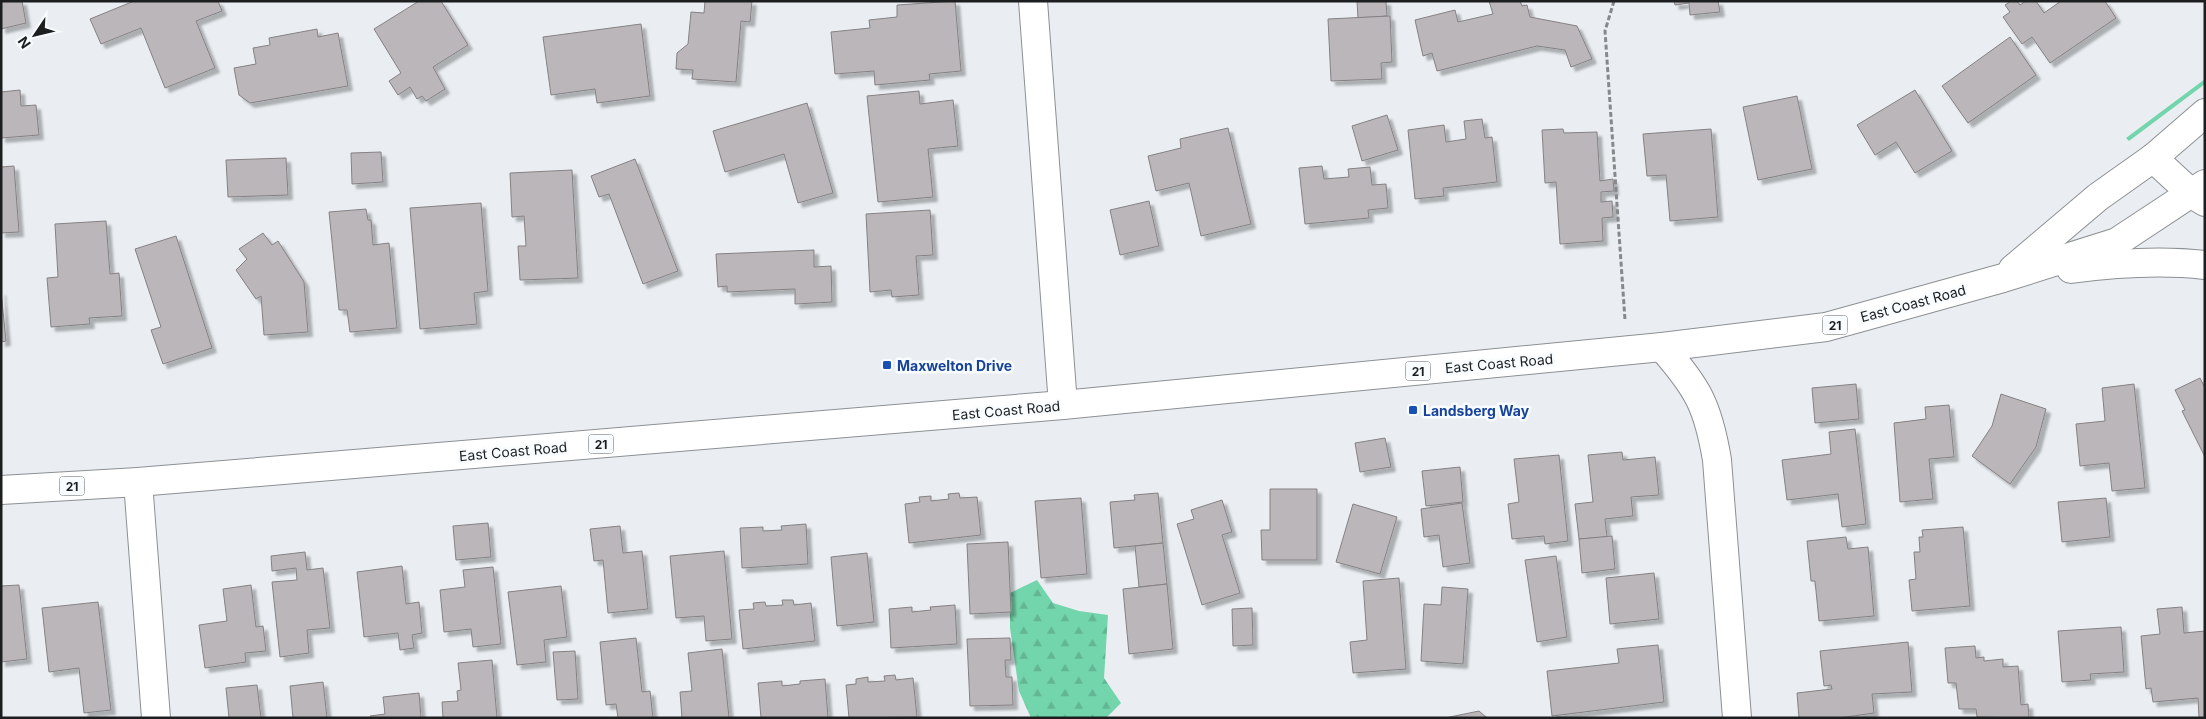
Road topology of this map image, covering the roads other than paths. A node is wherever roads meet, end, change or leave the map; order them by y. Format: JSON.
{"nodes":[{"id":1,"x":1033,"y":1,"type":"edge"},
{"id":2,"x":2205,"y":113,"type":"edge"},
{"id":3,"x":2153,"y":158,"type":"junction"},
{"id":4,"x":2200,"y":193,"type":"edge"},
{"id":5,"x":2205,"y":266,"type":"edge"},
{"id":6,"x":2003,"y":278,"type":"junction"},
{"id":7,"x":1662,"y":347,"type":"junction"},
{"id":8,"x":1063,"y":405,"type":"junction"},
{"id":9,"x":138,"y":482,"type":"junction"},
{"id":10,"x":1,"y":490,"type":"edge"},
{"id":11,"x":156,"y":718,"type":"edge"},
{"id":12,"x":1737,"y":718,"type":"edge"}],
"edges":[{"from":1,"to":8,"type":"main road"},
{"from":2,"to":3,"type":"main road","name":"East Coast Road","number":"21"},
{"from":3,"to":4,"type":"main road"},
{"from":3,"to":6,"type":"main road","name":"East Coast Road","number":"21"},
{"from":4,"to":6,"type":"main road","name":"East Coast Road","number":"21"},
{"from":5,"to":6,"type":"main road"},
{"from":6,"to":7,"type":"main road","name":"East Coast Road","number":"21"},
{"from":7,"to":8,"type":"main road","name":"East Coast Road","number":"21"},
{"from":7,"to":12,"type":"main road"},
{"from":8,"to":9,"type":"main road","name":"East Coast Road","number":"21"},
{"from":9,"to":10,"type":"main road","name":"East Coast Road","number":"21"},
{"from":9,"to":11,"type":"main road"}]}
